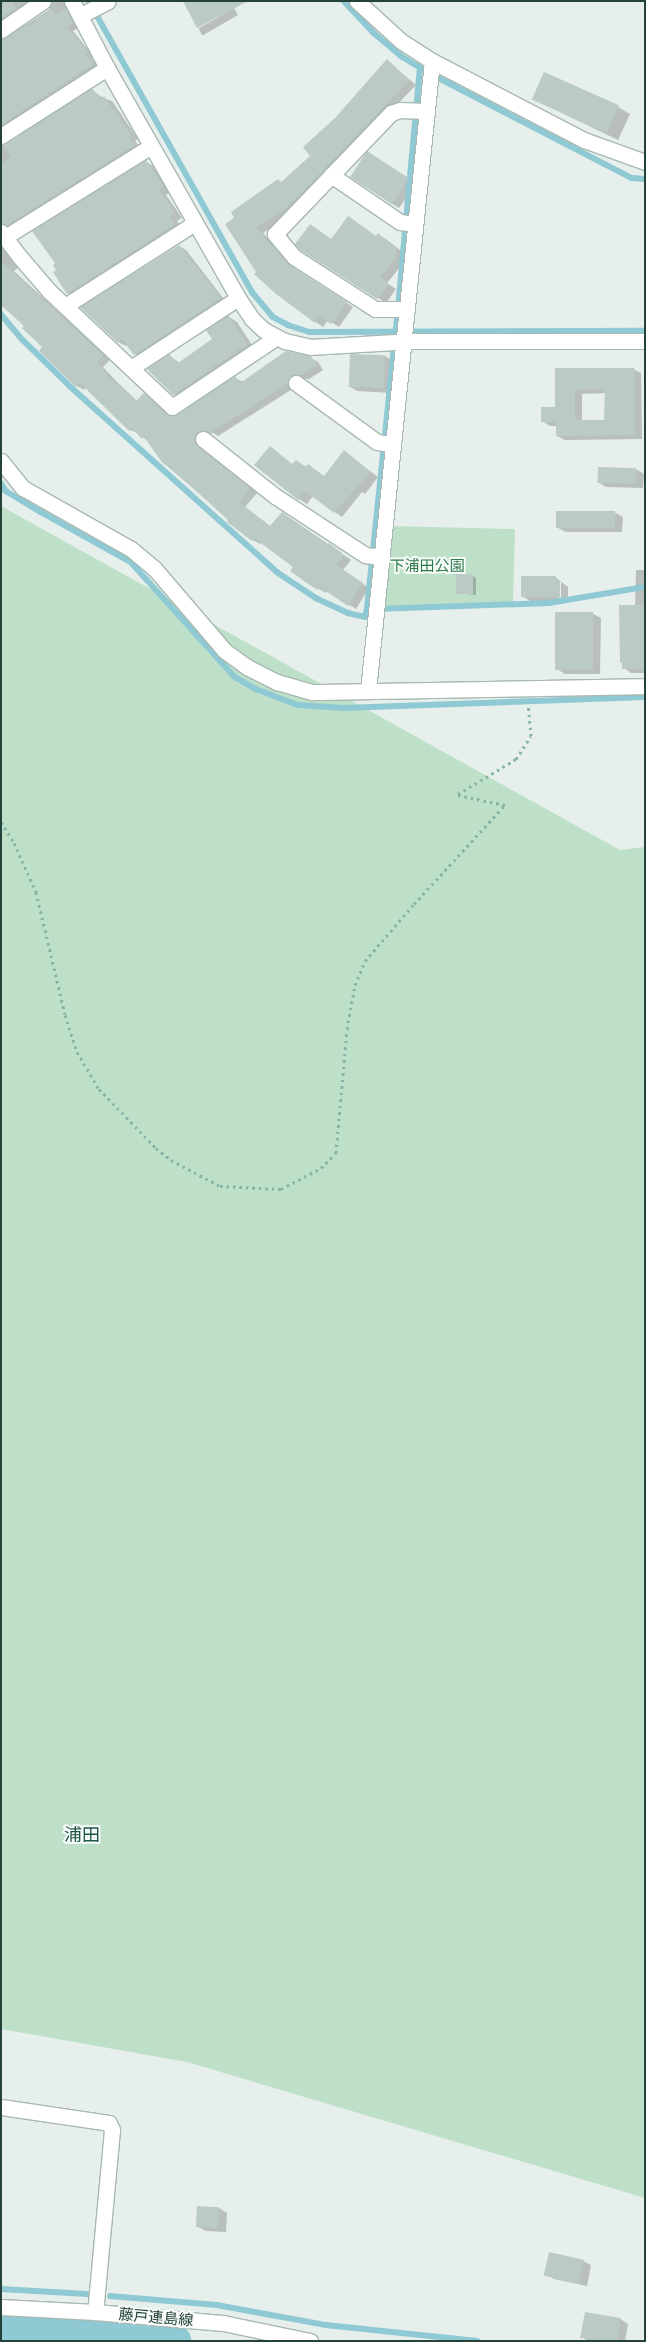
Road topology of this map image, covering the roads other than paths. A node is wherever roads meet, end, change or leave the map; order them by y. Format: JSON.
{"nodes":[{"id":1,"x":43,"y":1,"type":"edge"},
{"id":2,"x":72,"y":1,"type":"edge"},
{"id":3,"x":357,"y":1,"type":"edge"},
{"id":4,"x":105,"y":3,"type":"edge"},
{"id":5,"x":84,"y":14,"type":"junction"},
{"id":6,"x":1,"y":30,"type":"edge"},
{"id":7,"x":107,"y":68,"type":"junction"},
{"id":8,"x":431,"y":69,"type":"junction"},
{"id":9,"x":420,"y":111,"type":"junction"},
{"id":10,"x":1,"y":136,"type":"edge"},
{"id":11,"x":152,"y":146,"type":"junction"},
{"id":12,"x":645,"y":162,"type":"edge"},
{"id":13,"x":331,"y":175,"type":"junction"},
{"id":14,"x":195,"y":223,"type":"junction"},
{"id":15,"x":409,"y":223,"type":"junction"},
{"id":16,"x":3,"y":234,"type":"edge"},
{"id":17,"x":238,"y":298,"type":"junction"},
{"id":18,"x":65,"y":306,"type":"junction"},
{"id":19,"x":401,"y":309,"type":"junction"},
{"id":20,"x":277,"y":337,"type":"junction"},
{"id":21,"x":400,"y":339,"type":"junction"},
{"id":22,"x":645,"y":341,"type":"edge"},
{"id":23,"x":131,"y":368,"type":"junction"},
{"id":24,"x":296,"y":383,"type":"dead end"},
{"id":25,"x":203,"y":439,"type":"dead end"},
{"id":26,"x":387,"y":443,"type":"junction"},
{"id":27,"x":1,"y":461,"type":"edge"},
{"id":28,"x":376,"y":556,"type":"junction"},
{"id":29,"x":645,"y":686,"type":"edge"},
{"id":30,"x":368,"y":691,"type":"junction"},
{"id":31,"x":1,"y":2108,"type":"edge"},
{"id":32,"x":1,"y":2307,"type":"edge"},
{"id":33,"x":95,"y":2312,"type":"junction"},
{"id":34,"x":310,"y":2341,"type":"edge"}],
"edges":[{"from":1,"to":6,"type":"street"},
{"from":2,"to":5,"type":"street"},
{"from":3,"to":8,"type":"street"},
{"from":4,"to":5,"type":"street"},
{"from":5,"to":7,"type":"street"},
{"from":7,"to":10,"type":"street"},
{"from":7,"to":11,"type":"street"},
{"from":8,"to":9,"type":"street"},
{"from":8,"to":12,"type":"street"},
{"from":9,"to":13,"type":"street"},
{"from":9,"to":15,"type":"street"},
{"from":11,"to":14,"type":"street"},
{"from":11,"to":16,"type":"street"},
{"from":13,"to":15,"type":"street"},
{"from":13,"to":19,"type":"street"},
{"from":14,"to":17,"type":"street"},
{"from":14,"to":18,"type":"street"},
{"from":15,"to":19,"type":"street"},
{"from":16,"to":18,"type":"street"},
{"from":17,"to":20,"type":"street"},
{"from":17,"to":23,"type":"street"},
{"from":18,"to":23,"type":"street"},
{"from":19,"to":21,"type":"street"},
{"from":20,"to":21,"type":"street"},
{"from":20,"to":23,"type":"street"},
{"from":21,"to":22,"type":"street"},
{"from":21,"to":26,"type":"street"},
{"from":24,"to":26,"type":"street"},
{"from":25,"to":28,"type":"street"},
{"from":26,"to":28,"type":"street"},
{"from":27,"to":30,"type":"street"},
{"from":28,"to":30,"type":"street"},
{"from":29,"to":30,"type":"street"},
{"from":31,"to":33,"type":"street"},
{"from":32,"to":33,"type":"street","name":"藤戸連島線"},
{"from":33,"to":34,"type":"street","name":"藤戸連島線"}]}
